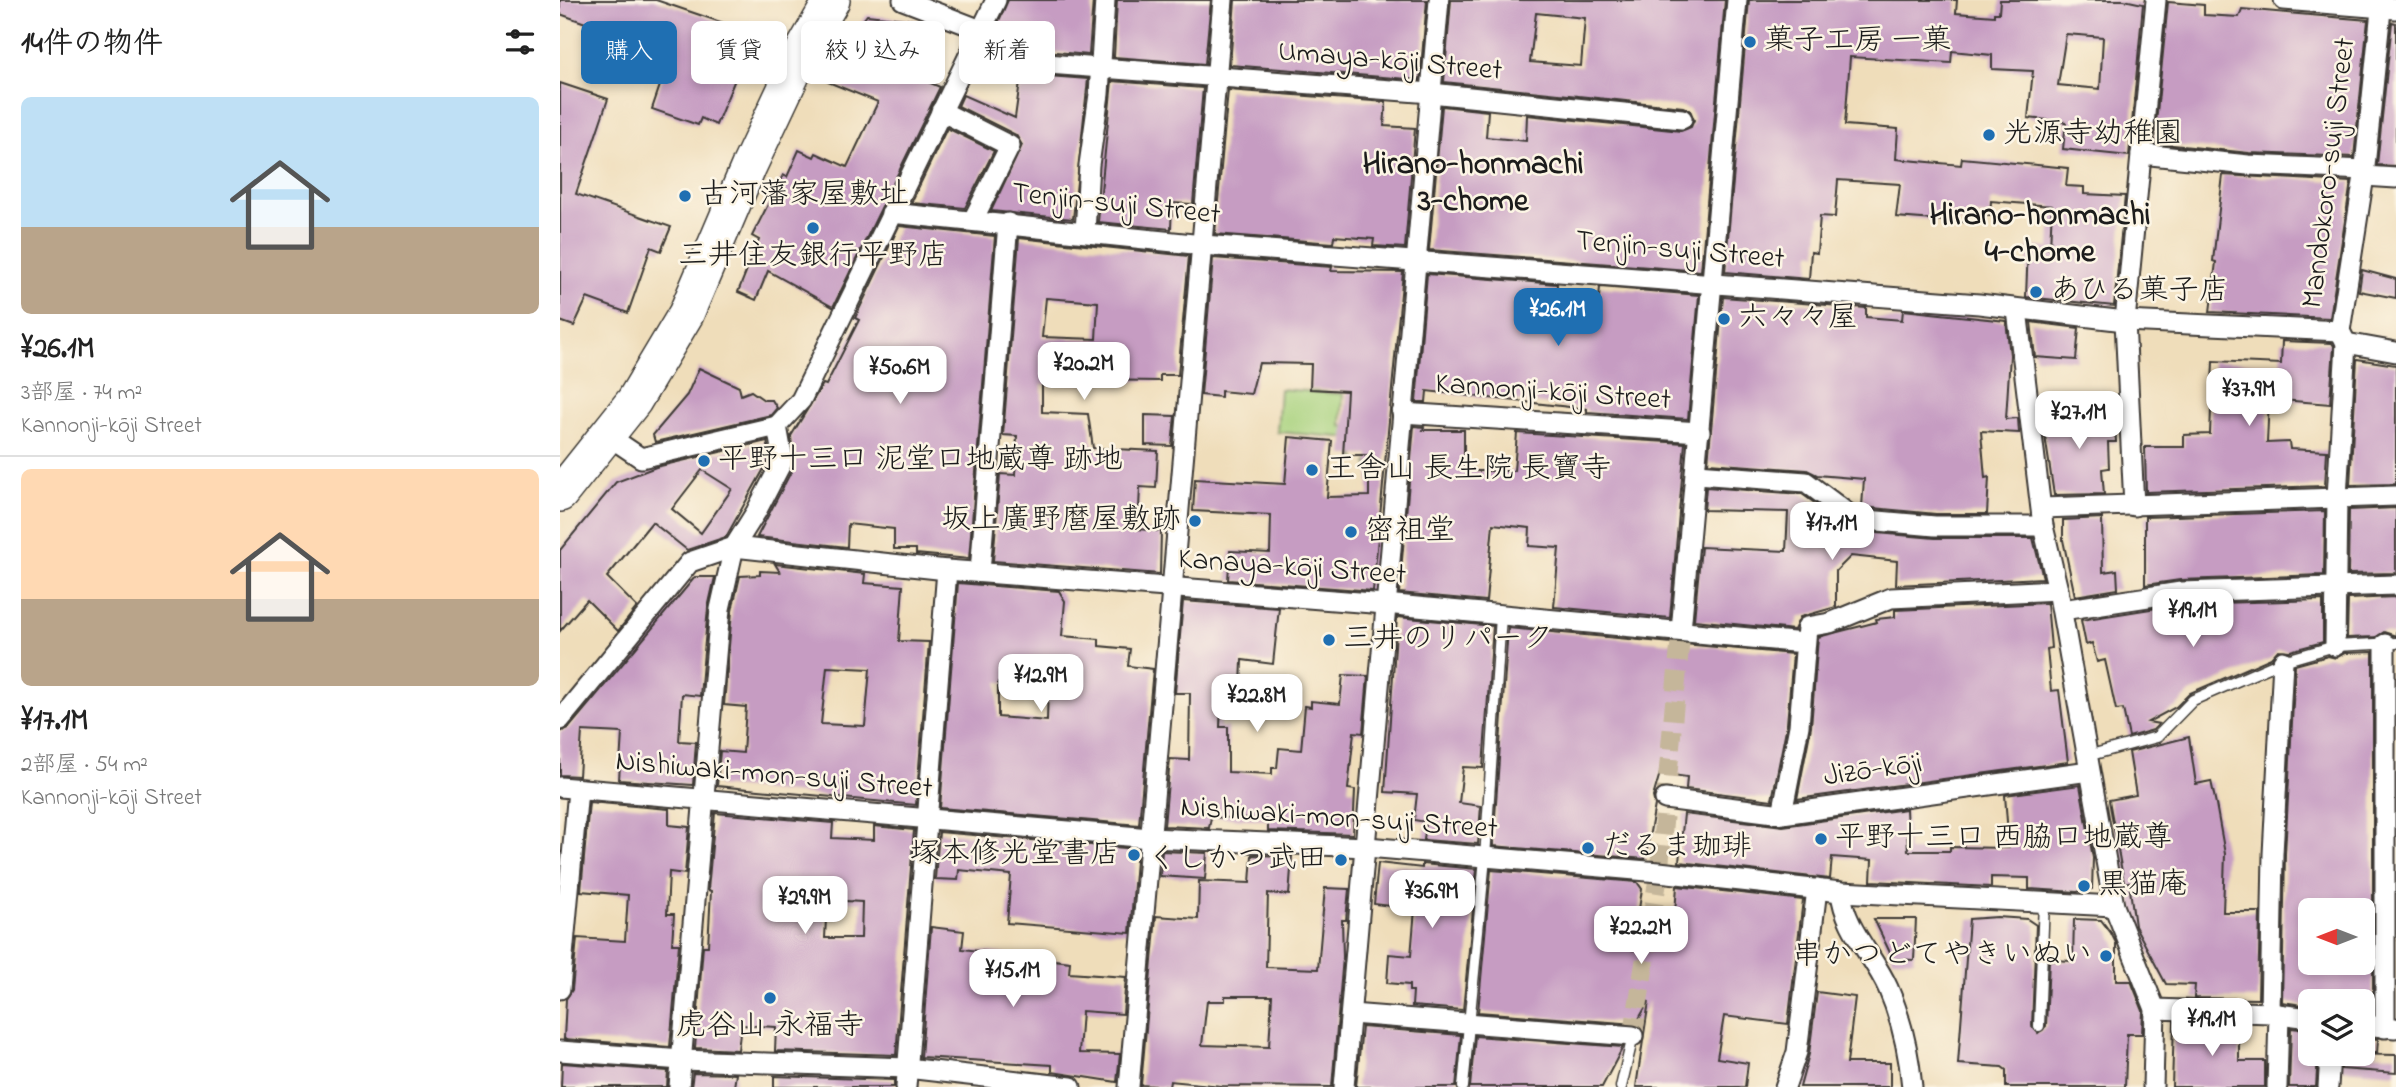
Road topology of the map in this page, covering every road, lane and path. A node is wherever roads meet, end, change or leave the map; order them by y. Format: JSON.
{"nodes":[{"id":1,"x":832,"y":0,"type":"edge"},
{"id":2,"x":903,"y":0,"type":"edge"},
{"id":3,"x":996,"y":0,"type":"edge"},
{"id":4,"x":1105,"y":0,"type":"edge"},
{"id":5,"x":1223,"y":0,"type":"edge"},
{"id":6,"x":1440,"y":0,"type":"edge"},
{"id":7,"x":1737,"y":0,"type":"edge"},
{"id":8,"x":2156,"y":0,"type":"edge"},
{"id":9,"x":2284,"y":0,"type":"edge"},
{"id":10,"x":2386,"y":6,"type":"edge"},
{"id":11,"x":986,"y":21,"type":"edge"},
{"id":12,"x":959,"y":22,"type":"edge"},
{"id":13,"x":1055,"y":64,"type":"edge"},
{"id":14,"x":1101,"y":67,"type":"junction"},
{"id":15,"x":959,"y":76,"type":"edge"},
{"id":16,"x":1217,"y":79,"type":"junction"},
{"id":17,"x":1431,"y":93,"type":"junction"},
{"id":18,"x":941,"y":111,"type":"junction"},
{"id":19,"x":1682,"y":119,"type":"dead end"},
{"id":20,"x":2141,"y":154,"type":"junction"},
{"id":21,"x":2364,"y":173,"type":"junction"},
{"id":22,"x":2396,"y":178,"type":"edge"},
{"id":23,"x":891,"y":213,"type":"junction"},
{"id":24,"x":973,"y":220,"type":"junction"},
{"id":25,"x":1008,"y":223,"type":"junction"},
{"id":26,"x":1085,"y":232,"type":"junction"},
{"id":27,"x":1203,"y":245,"type":"junction"},
{"id":28,"x":1415,"y":259,"type":"junction"},
{"id":29,"x":1712,"y":283,"type":"junction"},
{"id":30,"x":2017,"y":310,"type":"junction"},
{"id":31,"x":2125,"y":321,"type":"junction"},
{"id":32,"x":2343,"y":337,"type":"junction"},
{"id":33,"x":2396,"y":352,"type":"edge"},
{"id":34,"x":1402,"y":413,"type":"junction"},
{"id":35,"x":776,"y":426,"type":"junction"},
{"id":36,"x":1700,"y":432,"type":"junction"},
{"id":37,"x":607,"y":435,"type":"junction"},
{"id":38,"x":1697,"y":474,"type":"junction"},
{"id":39,"x":560,"y":494,"type":"edge"},
{"id":40,"x":2396,"y":496,"type":"edge"},
{"id":41,"x":2337,"y":498,"type":"junction"},
{"id":42,"x":2134,"y":506,"type":"junction"},
{"id":43,"x":2042,"y":517,"type":"junction"},
{"id":44,"x":734,"y":547,"type":"junction"},
{"id":45,"x":947,"y":570,"type":"junction"},
{"id":46,"x":979,"y":572,"type":"junction"},
{"id":47,"x":2396,"y":585,"type":"edge"},
{"id":48,"x":1172,"y":589,"type":"junction"},
{"id":49,"x":2334,"y":589,"type":"junction"},
{"id":50,"x":2058,"y":590,"type":"junction"},
{"id":51,"x":1385,"y":604,"type":"junction"},
{"id":52,"x":2062,"y":610,"type":"junction"},
{"id":53,"x":1501,"y":616,"type":"junction"},
{"id":54,"x":1681,"y":631,"type":"junction"},
{"id":55,"x":1804,"y":643,"type":"junction"},
{"id":56,"x":2390,"y":644,"type":"edge"},
{"id":57,"x":2335,"y":646,"type":"junction"},
{"id":58,"x":2283,"y":661,"type":"junction"},
{"id":59,"x":560,"y":720,"type":"edge"},
{"id":60,"x":2088,"y":764,"type":"junction"},
{"id":61,"x":569,"y":788,"type":"edge"},
{"id":62,"x":705,"y":798,"type":"junction"},
{"id":63,"x":1665,"y":799,"type":"dead end"},
{"id":64,"x":1782,"y":814,"type":"junction"},
{"id":65,"x":925,"y":818,"type":"junction"},
{"id":66,"x":1150,"y":838,"type":"junction"},
{"id":67,"x":1367,"y":848,"type":"junction"},
{"id":68,"x":1485,"y":858,"type":"junction"},
{"id":69,"x":1817,"y":889,"type":"junction"},
{"id":70,"x":1841,"y":892,"type":"junction"},
{"id":71,"x":2045,"y":902,"type":"junction"},
{"id":72,"x":2115,"y":906,"type":"junction"},
{"id":73,"x":560,"y":989,"type":"edge"},
{"id":74,"x":2155,"y":1009,"type":"junction"},
{"id":75,"x":2274,"y":1013,"type":"junction"},
{"id":76,"x":1351,"y":1014,"type":"junction"},
{"id":77,"x":2298,"y":1016,"type":"edge"},
{"id":78,"x":1469,"y":1024,"type":"junction"},
{"id":79,"x":2039,"y":1026,"type":"dead end"},
{"id":80,"x":2390,"y":1028,"type":"edge"},
{"id":81,"x":1633,"y":1036,"type":"joint"},
{"id":82,"x":560,"y":1051,"type":"edge"},
{"id":83,"x":682,"y":1060,"type":"junction"},
{"id":84,"x":2329,"y":1066,"type":"edge"},
{"id":85,"x":906,"y":1077,"type":"edge"},
{"id":86,"x":679,"y":1087,"type":"edge"},
{"id":87,"x":1071,"y":1087,"type":"edge"},
{"id":88,"x":1129,"y":1087,"type":"edge"},
{"id":89,"x":1344,"y":1087,"type":"edge"},
{"id":90,"x":1463,"y":1087,"type":"edge"},
{"id":91,"x":1620,"y":1087,"type":"edge"},
{"id":92,"x":1785,"y":1087,"type":"edge"},
{"id":93,"x":1912,"y":1087,"type":"edge"},
{"id":94,"x":2153,"y":1087,"type":"edge"},
{"id":95,"x":2277,"y":1087,"type":"edge"},
{"id":96,"x":2328,"y":1087,"type":"edge"}],
"edges":[{"from":1,"to":37,"type":"highway"},
{"from":2,"to":12,"type":"street"},
{"from":3,"to":11,"type":"street"},
{"from":4,"to":14,"type":"street"},
{"from":5,"to":16,"type":"street"},
{"from":6,"to":17,"type":"street"},
{"from":7,"to":29,"type":"street"},
{"from":8,"to":20,"type":"street"},
{"from":9,"to":10,"type":"street"},
{"from":10,"to":21,"type":"street","name":"Mandokoro-suji Street"},
{"from":13,"to":14,"type":"street","name":"Umaya-kōji Street"},
{"from":14,"to":16,"type":"street","name":"Umaya-kōji Street"},
{"from":14,"to":26,"type":"street"},
{"from":15,"to":18,"type":"street"},
{"from":16,"to":17,"type":"street","name":"Umaya-kōji Street"},
{"from":16,"to":27,"type":"street"},
{"from":17,"to":19,"type":"street","name":"Umaya-kōji Street"},
{"from":17,"to":28,"type":"street"},
{"from":18,"to":23,"type":"street"},
{"from":18,"to":24,"type":"street"},
{"from":20,"to":21,"type":"street"},
{"from":20,"to":31,"type":"street"},
{"from":21,"to":22,"type":"street"},
{"from":21,"to":32,"type":"street","name":"Mandokoro-suji Street"},
{"from":23,"to":24,"type":"street","name":"Tenjin-suji Street"},
{"from":23,"to":35,"type":"street"},
{"from":24,"to":25,"type":"street","name":"Tenjin-suji Street"},
{"from":25,"to":26,"type":"street","name":"Tenjin-suji Street"},
{"from":25,"to":46,"type":"street"},
{"from":26,"to":27,"type":"street","name":"Tenjin-suji Street"},
{"from":27,"to":28,"type":"street","name":"Tenjin-suji Street"},
{"from":27,"to":48,"type":"street"},
{"from":28,"to":29,"type":"street","name":"Tenjin-suji Street"},
{"from":28,"to":34,"type":"street"},
{"from":29,"to":30,"type":"street","name":"Tenjin-suji Street"},
{"from":29,"to":36,"type":"street"},
{"from":30,"to":31,"type":"street","name":"Tenjin-suji Street"},
{"from":30,"to":43,"type":"street"},
{"from":31,"to":32,"type":"street","name":"Tenjin-suji Street"},
{"from":31,"to":42,"type":"street"},
{"from":32,"to":33,"type":"street","name":"Tenjin-suji Street"},
{"from":32,"to":41,"type":"street","name":"Mandokoro-suji Street"},
{"from":34,"to":36,"type":"street","name":"Kannonji-kōji Street"},
{"from":34,"to":51,"type":"street"},
{"from":35,"to":37,"type":"street"},
{"from":35,"to":44,"type":"street"},
{"from":36,"to":38,"type":"street"},
{"from":37,"to":39,"type":"highway"},
{"from":38,"to":43,"type":"street"},
{"from":38,"to":54,"type":"street"},
{"from":40,"to":41,"type":"street"},
{"from":41,"to":42,"type":"street"},
{"from":41,"to":49,"type":"street","name":"Mandokoro-suji Street"},
{"from":42,"to":43,"type":"street"},
{"from":43,"to":50,"type":"street"},
{"from":44,"to":45,"type":"street","name":"Kanaya-kōji Street"},
{"from":44,"to":59,"type":"street"},
{"from":44,"to":62,"type":"street"},
{"from":45,"to":46,"type":"street","name":"Kanaya-kōji Street"},
{"from":45,"to":65,"type":"street"},
{"from":46,"to":48,"type":"street","name":"Kanaya-kōji Street"},
{"from":47,"to":49,"type":"street"},
{"from":48,"to":51,"type":"street","name":"Kanaya-kōji Street"},
{"from":48,"to":66,"type":"street"},
{"from":49,"to":52,"type":"street"},
{"from":49,"to":57,"type":"street","name":"Mandokoro-suji Street"},
{"from":50,"to":52,"type":"street"},
{"from":50,"to":55,"type":"street"},
{"from":51,"to":53,"type":"street","name":"Kanaya-kōji Street"},
{"from":51,"to":67,"type":"street"},
{"from":52,"to":60,"type":"street"},
{"from":53,"to":54,"type":"street","name":"Kanaya-kōji Street"},
{"from":53,"to":68,"type":"lane"},
{"from":54,"to":55,"type":"street","name":"Kanaya-kōji Street"},
{"from":55,"to":64,"type":"street"},
{"from":56,"to":57,"type":"lane"},
{"from":56,"to":80,"type":"street"},
{"from":57,"to":58,"type":"lane"},
{"from":58,"to":60,"type":"lane"},
{"from":58,"to":75,"type":"street"},
{"from":60,"to":64,"type":"street","name":"Jizō-kōji"},
{"from":60,"to":72,"type":"street"},
{"from":61,"to":62,"type":"street","name":"Nishiwaki-mon-suji Street"},
{"from":61,"to":73,"type":"street"},
{"from":62,"to":65,"type":"street","name":"Nishiwaki-mon-suji Street"},
{"from":62,"to":83,"type":"street"},
{"from":63,"to":64,"type":"street","name":"Jizō-kōji"},
{"from":65,"to":66,"type":"street","name":"Nishiwaki-mon-suji Street"},
{"from":65,"to":85,"type":"street"},
{"from":66,"to":67,"type":"street","name":"Nishiwaki-mon-suji Street"},
{"from":66,"to":88,"type":"street"},
{"from":67,"to":68,"type":"street","name":"Nishiwaki-mon-suji Street"},
{"from":67,"to":76,"type":"street"},
{"from":68,"to":69,"type":"street","name":"Nishiwaki-mon-suji Street"},
{"from":68,"to":78,"type":"lane"},
{"from":69,"to":70,"type":"street","name":"Nishiwaki-mon-suji Street"},
{"from":69,"to":92,"type":"street"},
{"from":70,"to":71,"type":"street","name":"Nishiwaki-mon-suji Street"},
{"from":70,"to":93,"type":"street"},
{"from":71,"to":72,"type":"street","name":"Nishiwaki-mon-suji Street"},
{"from":71,"to":79,"type":"lane"},
{"from":72,"to":74,"type":"street"},
{"from":74,"to":75,"type":"street"},
{"from":74,"to":94,"type":"street"},
{"from":75,"to":77,"type":"street"},
{"from":75,"to":95,"type":"street"},
{"from":76,"to":78,"type":"street"},
{"from":76,"to":89,"type":"street"},
{"from":78,"to":81,"type":"street"},
{"from":78,"to":90,"type":"lane"},
{"from":81,"to":91,"type":"lane"},
{"from":82,"to":83,"type":"street"},
{"from":83,"to":85,"type":"street"},
{"from":83,"to":86,"type":"street"},
{"from":84,"to":96,"type":"street"},
{"from":85,"to":87,"type":"street"}]}
